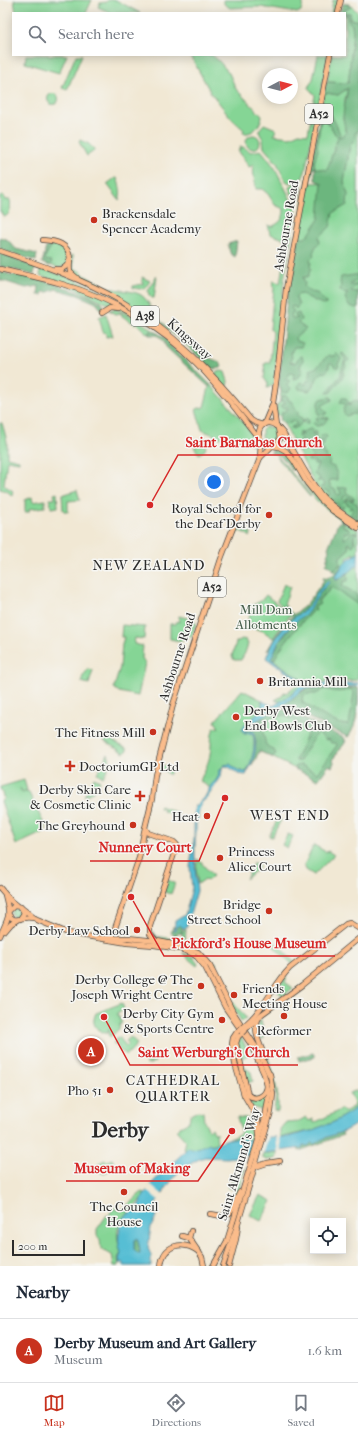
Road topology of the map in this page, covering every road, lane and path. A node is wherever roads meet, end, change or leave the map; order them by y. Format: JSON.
{"nodes":[{"id":1,"x":341,"y":0,"type":"edge"},
{"id":2,"x":338,"y":12,"type":"edge"},
{"id":3,"x":330,"y":56,"type":"edge"},
{"id":4,"x":43,"y":240,"type":"dead end"},
{"id":5,"x":0,"y":251,"type":"edge"},
{"id":6,"x":70,"y":259,"type":"junction"},
{"id":7,"x":47,"y":268,"type":"junction"},
{"id":8,"x":0,"y":269,"type":"edge"},
{"id":9,"x":91,"y":286,"type":"junction"},
{"id":10,"x":85,"y":292,"type":"junction"},
{"id":11,"x":147,"y":323,"type":"junction"},
{"id":12,"x":273,"y":403,"type":"junction"},
{"id":13,"x":264,"y":424,"type":"junction"},
{"id":14,"x":277,"y":427,"type":"junction"},
{"id":15,"x":261,"y":440,"type":"junction"},
{"id":16,"x":272,"y":447,"type":"junction"},
{"id":17,"x":260,"y":458,"type":"junction"},
{"id":18,"x":358,"y":524,"type":"edge"},
{"id":19,"x":358,"y":528,"type":"edge"},
{"id":20,"x":146,"y":831,"type":"junction"},
{"id":21,"x":0,"y":888,"type":"edge"},
{"id":22,"x":5,"y":895,"type":"junction"},
{"id":23,"x":16,"y":905,"type":"junction"},
{"id":24,"x":23,"y":909,"type":"junction"},
{"id":25,"x":9,"y":913,"type":"junction"},
{"id":26,"x":35,"y":918,"type":"junction"},
{"id":27,"x":18,"y":920,"type":"junction"},
{"id":28,"x":150,"y":926,"type":"junction"},
{"id":29,"x":358,"y":928,"type":"edge"},
{"id":30,"x":0,"y":937,"type":"edge"},
{"id":31,"x":111,"y":939,"type":"junction"},
{"id":32,"x":357,"y":939,"type":"edge"},
{"id":33,"x":156,"y":941,"type":"junction"},
{"id":34,"x":142,"y":942,"type":"junction"},
{"id":35,"x":203,"y":960,"type":"junction"},
{"id":36,"x":258,"y":1016,"type":"junction"},
{"id":37,"x":238,"y":1033,"type":"junction"},
{"id":38,"x":268,"y":1077,"type":"junction"},
{"id":39,"x":262,"y":1136,"type":"junction"},
{"id":40,"x":260,"y":1154,"type":"junction"},
{"id":41,"x":280,"y":1161,"type":"dead end"},
{"id":42,"x":268,"y":1162,"type":"junction"},
{"id":43,"x":255,"y":1167,"type":"junction"},
{"id":44,"x":250,"y":1174,"type":"junction"},
{"id":45,"x":243,"y":1189,"type":"junction"},
{"id":46,"x":210,"y":1214,"type":"dead end"},
{"id":47,"x":239,"y":1221,"type":"junction"},
{"id":48,"x":191,"y":1231,"type":"dead end"},
{"id":49,"x":182,"y":1236,"type":"dead end"},
{"id":50,"x":189,"y":1238,"type":"junction"},
{"id":51,"x":229,"y":1242,"type":"junction"},
{"id":52,"x":199,"y":1252,"type":"junction"},
{"id":53,"x":161,"y":1265,"type":"edge"},
{"id":54,"x":204,"y":1266,"type":"edge"},
{"id":55,"x":213,"y":1266,"type":"edge"},
{"id":56,"x":217,"y":1266,"type":"edge"},
{"id":57,"x":223,"y":1266,"type":"edge"},
{"id":58,"x":229,"y":1266,"type":"edge"}],
"edges":[{"from":1,"to":2,"type":"main road"},
{"from":3,"to":12,"type":"main road","name":"Ashbourne Road","number":"A52"},
{"from":4,"to":6,"type":"main road"},
{"from":5,"to":7,"type":"main road","name":"Kingsway","number":"A38"},
{"from":6,"to":7,"type":"main road"},
{"from":6,"to":9,"type":"main road"},
{"from":7,"to":9,"type":"main road","name":"Kingsway","number":"A38"},
{"from":8,"to":10,"type":"main road","name":"Kingsway","number":"A38"},
{"from":9,"to":13,"type":"main road","name":"Kingsway","number":"A38"},
{"from":10,"to":11,"type":"main road","name":"Kingsway","number":"A38"},
{"from":10,"to":11,"type":"main road"},
{"from":11,"to":15,"type":"main road","name":"Kingsway","number":"A38"},
{"from":12,"to":13,"type":"main road","name":"Ashbourne Road","number":"A52"},
{"from":12,"to":14,"type":"main road","name":"Ashbourne Road","number":"A52"},
{"from":13,"to":14,"type":"main road"},
{"from":13,"to":15,"type":"main road"},
{"from":14,"to":16,"type":"main road"},
{"from":14,"to":18,"type":"main road"},
{"from":15,"to":16,"type":"main road"},
{"from":15,"to":17,"type":"main road","name":"Ashbourne Road","number":"A52"},
{"from":16,"to":17,"type":"main road","name":"Ashbourne Road","number":"A52"},
{"from":16,"to":19,"type":"main road"},
{"from":17,"to":20,"type":"main road","name":"Ashbourne Road","number":"A52"},
{"from":20,"to":28,"type":"main road"},
{"from":20,"to":31,"type":"main road","number":"A52"},
{"from":21,"to":22,"type":"main road"},
{"from":22,"to":23,"type":"main road"},
{"from":22,"to":25,"type":"main road"},
{"from":23,"to":24,"type":"main road"},
{"from":23,"to":25,"type":"main road"},
{"from":24,"to":26,"type":"main road"},
{"from":24,"to":27,"type":"main road"},
{"from":25,"to":27,"type":"main road"},
{"from":25,"to":30,"type":"main road"},
{"from":26,"to":27,"type":"main road"},
{"from":26,"to":31,"type":"main road"},
{"from":27,"to":30,"type":"main road"},
{"from":28,"to":33,"type":"main road"},
{"from":28,"to":34,"type":"main road"},
{"from":29,"to":36,"type":"main road"},
{"from":31,"to":34,"type":"main road"},
{"from":32,"to":36,"type":"main road"},
{"from":33,"to":34,"type":"main road","name":"Saint Alkmund's Way"},
{"from":33,"to":35,"type":"main road","name":"Saint Alkmund's Way"},
{"from":34,"to":35,"type":"main road"},
{"from":35,"to":38,"type":"main road","name":"Saint Alkmund's Way"},
{"from":35,"to":38,"type":"main road","name":"Saint Alkmund's Way"},
{"from":36,"to":37,"type":"main road","bridge":true},
{"from":36,"to":38,"type":"main road","name":"Saint Alkmund's Way"},
{"from":37,"to":38,"type":"main road"},
{"from":37,"to":39,"type":"main road"},
{"from":38,"to":39,"type":"main road","name":"Saint Alkmund's Way"},
{"from":39,"to":40,"type":"main road","name":"Saint Alkmund's Way"},
{"from":39,"to":44,"type":"main road","name":"Saint Alkmund's Way"},
{"from":40,"to":42,"type":"main road"},
{"from":40,"to":43,"type":"main road","name":"Saint Alkmund's Way"},
{"from":41,"to":42,"type":"main road"},
{"from":42,"to":43,"type":"main road"},
{"from":43,"to":44,"type":"main road","name":"Saint Alkmund's Way"},
{"from":44,"to":45,"type":"main road","name":"Saint Alkmund's Way"},
{"from":44,"to":47,"type":"main road","name":"Saint Alkmund's Way"},
{"from":45,"to":46,"type":"main road"},
{"from":45,"to":51,"type":"main road","name":"Saint Alkmund's Way"},
{"from":47,"to":51,"type":"main road","name":"Saint Alkmund's Way"},
{"from":47,"to":58,"type":"main road","name":"Saint Alkmund's Way"},
{"from":48,"to":50,"type":"main road"},
{"from":49,"to":50,"type":"main road"},
{"from":50,"to":52,"type":"main road"},
{"from":51,"to":55,"type":"main road","name":"Saint Alkmund's Way"},
{"from":51,"to":56,"type":"main road"},
{"from":51,"to":57,"type":"main road","name":"Saint Alkmund's Way"},
{"from":52,"to":53,"type":"main road"},
{"from":52,"to":54,"type":"main road"}]}
